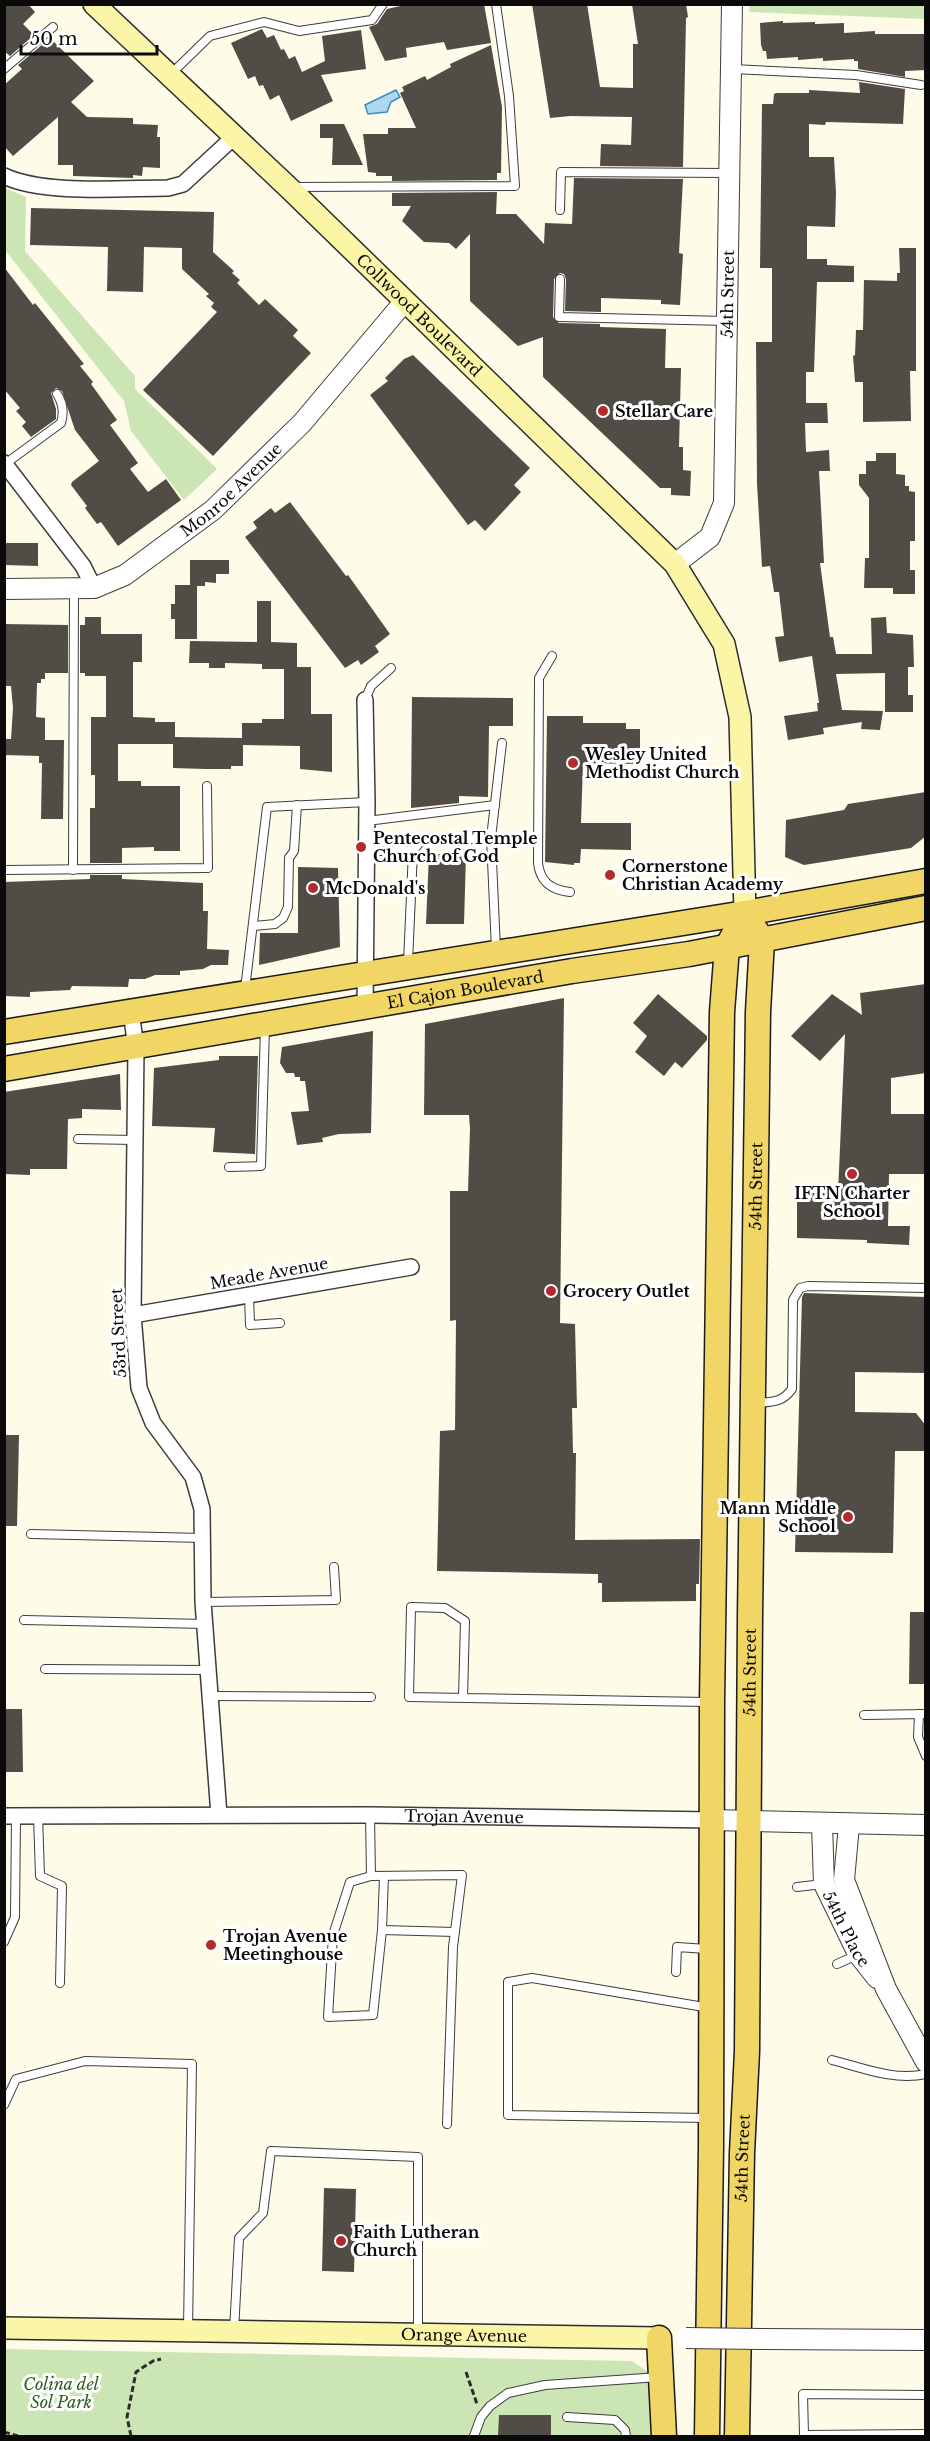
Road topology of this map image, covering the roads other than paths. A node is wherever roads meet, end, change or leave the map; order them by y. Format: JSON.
{"nodes":[{"id":1,"x":94,"y":4,"type":"edge"},
{"id":2,"x":383,"y":4,"type":"edge"},
{"id":3,"x":496,"y":4,"type":"edge"},
{"id":4,"x":732,"y":4,"type":"edge"},
{"id":5,"x":53,"y":27,"type":"dead end"},
{"id":6,"x":4,"y":69,"type":"edge"},
{"id":7,"x":731,"y":69,"type":"junction"},
{"id":8,"x":170,"y":75,"type":"junction"},
{"id":9,"x":921,"y":85,"type":"dead end"},
{"id":10,"x":235,"y":136,"type":"junction"},
{"id":11,"x":729,"y":173,"type":"junction"},
{"id":12,"x":4,"y":176,"type":"edge"},
{"id":13,"x":289,"y":188,"type":"junction"},
{"id":14,"x":560,"y":210,"type":"dead end"},
{"id":15,"x":560,"y":279,"type":"dead end"},
{"id":16,"x":405,"y":302,"type":"junction"},
{"id":17,"x":727,"y":321,"type":"junction"},
{"id":18,"x":57,"y":394,"type":"dead end"},
{"id":19,"x":5,"y":464,"type":"edge"},
{"id":20,"x":675,"y":564,"type":"junction"},
{"id":21,"x":94,"y":588,"type":"junction"},
{"id":22,"x":4,"y":589,"type":"edge"},
{"id":23,"x":74,"y":590,"type":"junction"},
{"id":24,"x":724,"y":644,"type":"joint"},
{"id":25,"x":552,"y":656,"type":"dead end"},
{"id":26,"x":391,"y":668,"type":"dead end"},
{"id":27,"x":365,"y":700,"type":"joint"},
{"id":28,"x":502,"y":743,"type":"dead end"},
{"id":29,"x":207,"y":786,"type":"dead end"},
{"id":30,"x":367,"y":802,"type":"junction"},
{"id":31,"x":297,"y":805,"type":"junction"},
{"id":32,"x":495,"y":805,"type":"junction"},
{"id":33,"x":367,"y":821,"type":"junction"},
{"id":34,"x":491,"y":838,"type":"junction"},
{"id":35,"x":367,"y":851,"type":"junction"},
{"id":36,"x":412,"y":851,"type":"junction"},
{"id":37,"x":4,"y":870,"type":"edge"},
{"id":38,"x":73,"y":870,"type":"junction"},
{"id":39,"x":926,"y":881,"type":"edge"},
{"id":40,"x":570,"y":892,"type":"dead end"},
{"id":41,"x":926,"y":908,"type":"edge"},
{"id":42,"x":745,"y":913,"type":"junction"},
{"id":43,"x":254,"y":926,"type":"junction"},
{"id":44,"x":762,"y":940,"type":"junction"},
{"id":45,"x":727,"y":947,"type":"junction"},
{"id":46,"x":496,"y":953,"type":"junction"},
{"id":47,"x":408,"y":967,"type":"junction"},
{"id":48,"x":366,"y":974,"type":"junction"},
{"id":49,"x":245,"y":993,"type":"junction"},
{"id":50,"x":365,"y":1008,"type":"junction"},
{"id":51,"x":131,"y":1011,"type":"junction"},
{"id":52,"x":265,"y":1026,"type":"junction"},
{"id":53,"x":4,"y":1032,"type":"edge"},
{"id":54,"x":136,"y":1048,"type":"junction"},
{"id":55,"x":4,"y":1069,"type":"edge"},
{"id":56,"x":78,"y":1139,"type":"dead end"},
{"id":57,"x":135,"y":1140,"type":"junction"},
{"id":58,"x":229,"y":1167,"type":"dead end"},
{"id":59,"x":411,"y":1267,"type":"dead end"},
{"id":60,"x":926,"y":1288,"type":"edge"},
{"id":61,"x":249,"y":1295,"type":"junction"},
{"id":62,"x":133,"y":1315,"type":"junction"},
{"id":63,"x":280,"y":1323,"type":"dead end"},
{"id":64,"x":754,"y":1403,"type":"junction"},
{"id":65,"x":31,"y":1534,"type":"dead end"},
{"id":66,"x":203,"y":1538,"type":"junction"},
{"id":67,"x":334,"y":1567,"type":"dead end"},
{"id":68,"x":203,"y":1602,"type":"junction"},
{"id":69,"x":24,"y":1620,"type":"dead end"},
{"id":70,"x":205,"y":1624,"type":"junction"},
{"id":71,"x":45,"y":1669,"type":"dead end"},
{"id":72,"x":208,"y":1670,"type":"junction"},
{"id":73,"x":210,"y":1696,"type":"junction"},
{"id":74,"x":371,"y":1697,"type":"dead end"},
{"id":75,"x":463,"y":1698,"type":"junction"},
{"id":76,"x":712,"y":1702,"type":"junction"},
{"id":77,"x":922,"y":1714,"type":"edge"},
{"id":78,"x":864,"y":1715,"type":"dead end"},
{"id":79,"x":926,"y":1756,"type":"edge"},
{"id":80,"x":39,"y":1815,"type":"junction"},
{"id":81,"x":219,"y":1815,"type":"junction"},
{"id":82,"x":370,"y":1815,"type":"junction"},
{"id":83,"x":10,"y":1816,"type":"edge"},
{"id":84,"x":712,"y":1820,"type":"junction"},
{"id":85,"x":749,"y":1821,"type":"junction"},
{"id":86,"x":822,"y":1824,"type":"junction"},
{"id":87,"x":849,"y":1825,"type":"junction"},
{"id":88,"x":926,"y":1825,"type":"edge"},
{"id":89,"x":372,"y":1876,"type":"junction"},
{"id":90,"x":384,"y":1876,"type":"junction"},
{"id":91,"x":824,"y":1884,"type":"junction"},
{"id":92,"x":797,"y":1887,"type":"dead end"},
{"id":93,"x":382,"y":1930,"type":"junction"},
{"id":94,"x":455,"y":1932,"type":"junction"},
{"id":95,"x":4,"y":1942,"type":"edge"},
{"id":96,"x":712,"y":1949,"type":"junction"},
{"id":97,"x":858,"y":1954,"type":"junction"},
{"id":98,"x":837,"y":1964,"type":"dead end"},
{"id":99,"x":676,"y":1972,"type":"dead end"},
{"id":100,"x":60,"y":1983,"type":"dead end"},
{"id":101,"x":886,"y":1989,"type":"junction"},
{"id":102,"x":711,"y":2008,"type":"junction"},
{"id":103,"x":832,"y":2060,"type":"dead end"},
{"id":104,"x":926,"y":2062,"type":"edge"},
{"id":105,"x":926,"y":2074,"type":"edge"},
{"id":106,"x":4,"y":2105,"type":"edge"},
{"id":107,"x":711,"y":2118,"type":"junction"},
{"id":108,"x":447,"y":2124,"type":"dead end"},
{"id":109,"x":4,"y":2328,"type":"edge"},
{"id":110,"x":188,"y":2331,"type":"junction"},
{"id":111,"x":234,"y":2332,"type":"junction"},
{"id":112,"x":418,"y":2334,"type":"junction"},
{"id":113,"x":659,"y":2338,"type":"junction"},
{"id":114,"x":926,"y":2340,"type":"edge"},
{"id":115,"x":661,"y":2376,"type":"junction"},
{"id":116,"x":926,"y":2395,"type":"edge"},
{"id":117,"x":567,"y":2417,"type":"dead end"},
{"id":118,"x":926,"y":2434,"type":"edge"},
{"id":119,"x":474,"y":2436,"type":"edge"},
{"id":120,"x":626,"y":2436,"type":"edge"},
{"id":121,"x":664,"y":2436,"type":"edge"},
{"id":122,"x":706,"y":2436,"type":"edge"},
{"id":123,"x":737,"y":2436,"type":"edge"}],
"edges":[{"from":1,"to":8,"type":"main road","name":"Collwood Boulevard"},
{"from":2,"to":8,"type":"lane"},
{"from":3,"to":13,"type":"lane"},
{"from":4,"to":7,"type":"street","name":"54th Street"},
{"from":5,"to":6,"type":"lane"},
{"from":7,"to":9,"type":"lane"},
{"from":7,"to":11,"type":"street","name":"54th Street"},
{"from":8,"to":10,"type":"main road","name":"Collwood Boulevard"},
{"from":10,"to":12,"type":"street"},
{"from":10,"to":13,"type":"main road","name":"Collwood Boulevard"},
{"from":11,"to":14,"type":"lane"},
{"from":11,"to":17,"type":"street","name":"54th Street"},
{"from":13,"to":16,"type":"main road","name":"Collwood Boulevard"},
{"from":15,"to":17,"type":"lane"},
{"from":16,"to":20,"type":"main road","name":"Collwood Boulevard"},
{"from":16,"to":21,"type":"street","name":"Monroe Avenue"},
{"from":17,"to":20,"type":"street","name":"54th Street"},
{"from":18,"to":19,"type":"lane"},
{"from":19,"to":21,"type":"street"},
{"from":20,"to":24,"type":"main road","name":"Collwood Boulevard"},
{"from":21,"to":23,"type":"street","name":"Monroe Avenue"},
{"from":22,"to":23,"type":"street","name":"Monroe Avenue"},
{"from":23,"to":38,"type":"lane"},
{"from":24,"to":42,"type":"main road","name":"54th Street"},
{"from":25,"to":40,"type":"lane"},
{"from":26,"to":27,"type":"lane"},
{"from":27,"to":30,"type":"street"},
{"from":28,"to":32,"type":"lane"},
{"from":29,"to":38,"type":"lane"},
{"from":30,"to":31,"type":"lane"},
{"from":30,"to":33,"type":"street"},
{"from":31,"to":43,"type":"lane"},
{"from":31,"to":43,"type":"lane"},
{"from":32,"to":33,"type":"lane"},
{"from":32,"to":34,"type":"lane"},
{"from":33,"to":35,"type":"street"},
{"from":34,"to":36,"type":"lane"},
{"from":34,"to":46,"type":"lane"},
{"from":35,"to":36,"type":"lane"},
{"from":35,"to":48,"type":"street"},
{"from":36,"to":47,"type":"lane"},
{"from":37,"to":38,"type":"lane"},
{"from":39,"to":42,"type":"main road","name":"El Cajon Boulevard"},
{"from":41,"to":44,"type":"main road","name":"El Cajon Boulevard"},
{"from":42,"to":44,"type":"main road"},
{"from":42,"to":45,"type":"main road","name":"54th Street"},
{"from":42,"to":46,"type":"main road","name":"El Cajon Boulevard"},
{"from":43,"to":49,"type":"lane"},
{"from":44,"to":45,"type":"main road","name":"El Cajon Boulevard"},
{"from":44,"to":64,"type":"main road","name":"54th Street"},
{"from":45,"to":50,"type":"main road","name":"El Cajon Boulevard"},
{"from":45,"to":76,"type":"main road","name":"54th Street"},
{"from":46,"to":47,"type":"main road","name":"El Cajon Boulevard"},
{"from":47,"to":48,"type":"main road","name":"El Cajon Boulevard"},
{"from":48,"to":49,"type":"main road","name":"El Cajon Boulevard"},
{"from":48,"to":50,"type":"street"},
{"from":49,"to":51,"type":"main road","name":"El Cajon Boulevard"},
{"from":50,"to":52,"type":"main road","name":"El Cajon Boulevard"},
{"from":51,"to":53,"type":"main road","name":"El Cajon Boulevard"},
{"from":51,"to":54,"type":"street","name":"53rd Street"},
{"from":52,"to":54,"type":"main road","name":"El Cajon Boulevard"},
{"from":52,"to":58,"type":"lane"},
{"from":54,"to":55,"type":"main road","name":"El Cajon Boulevard"},
{"from":54,"to":57,"type":"street","name":"53rd Street"},
{"from":56,"to":57,"type":"lane"},
{"from":57,"to":62,"type":"street","name":"53rd Street"},
{"from":59,"to":61,"type":"street","name":"Meade Avenue"},
{"from":60,"to":64,"type":"lane"},
{"from":61,"to":62,"type":"street","name":"Meade Avenue"},
{"from":61,"to":63,"type":"lane"},
{"from":62,"to":66,"type":"street","name":"53rd Street"},
{"from":64,"to":85,"type":"main road","name":"54th Street"},
{"from":65,"to":66,"type":"lane"},
{"from":66,"to":68,"type":"street","name":"53rd Street"},
{"from":67,"to":68,"type":"lane"},
{"from":68,"to":70,"type":"street","name":"53rd Street"},
{"from":69,"to":70,"type":"lane"},
{"from":70,"to":72,"type":"street","name":"53rd Street"},
{"from":71,"to":72,"type":"lane"},
{"from":72,"to":73,"type":"street","name":"53rd Street"},
{"from":73,"to":74,"type":"lane"},
{"from":73,"to":81,"type":"street","name":"53rd Street"},
{"from":75,"to":75,"type":"lane"},
{"from":75,"to":76,"type":"lane"},
{"from":76,"to":84,"type":"main road","name":"54th Street"},
{"from":77,"to":78,"type":"lane"},
{"from":77,"to":79,"type":"lane"},
{"from":80,"to":81,"type":"street","name":"Trojan Avenue"},
{"from":80,"to":83,"type":"street","name":"Trojan Avenue"},
{"from":80,"to":100,"type":"lane"},
{"from":81,"to":82,"type":"street","name":"Trojan Avenue"},
{"from":82,"to":84,"type":"street","name":"Trojan Avenue"},
{"from":82,"to":89,"type":"lane"},
{"from":83,"to":95,"type":"lane"},
{"from":84,"to":85,"type":"street","name":"Trojan Avenue"},
{"from":84,"to":96,"type":"main road","name":"54th Street"},
{"from":85,"to":86,"type":"street","name":"Trojan Avenue"},
{"from":85,"to":123,"type":"main road","name":"54th Street"},
{"from":86,"to":87,"type":"street","name":"Trojan Avenue"},
{"from":86,"to":91,"type":"street","name":"54th Place"},
{"from":87,"to":88,"type":"street","name":"Trojan Avenue"},
{"from":87,"to":101,"type":"street","name":"54th Place"},
{"from":89,"to":90,"type":"lane"},
{"from":89,"to":93,"type":"lane"},
{"from":90,"to":93,"type":"lane"},
{"from":90,"to":94,"type":"lane"},
{"from":91,"to":92,"type":"lane"},
{"from":91,"to":97,"type":"street","name":"54th Place"},
{"from":93,"to":94,"type":"lane"},
{"from":94,"to":108,"type":"lane"},
{"from":96,"to":99,"type":"lane"},
{"from":96,"to":102,"type":"main road","name":"54th Street"},
{"from":97,"to":98,"type":"lane"},
{"from":97,"to":101,"type":"street","name":"54th Place"},
{"from":101,"to":104,"type":"street","name":"54th Place"},
{"from":102,"to":107,"type":"main road","name":"54th Street"},
{"from":102,"to":107,"type":"lane"},
{"from":103,"to":105,"type":"lane"},
{"from":106,"to":110,"type":"lane"},
{"from":107,"to":122,"type":"main road","name":"54th Street"},
{"from":109,"to":110,"type":"main road","name":"Orange Avenue"},
{"from":110,"to":111,"type":"main road","name":"Orange Avenue"},
{"from":111,"to":112,"type":"main road","name":"Orange Avenue"},
{"from":111,"to":112,"type":"lane"},
{"from":112,"to":113,"type":"main road","name":"Orange Avenue"},
{"from":113,"to":114,"type":"street","name":"Orange Avenue","bridge":true},
{"from":113,"to":115,"type":"main road"},
{"from":115,"to":119,"type":"lane"},
{"from":115,"to":121,"type":"main road"},
{"from":116,"to":118,"type":"lane"},
{"from":117,"to":120,"type":"lane"}]}
